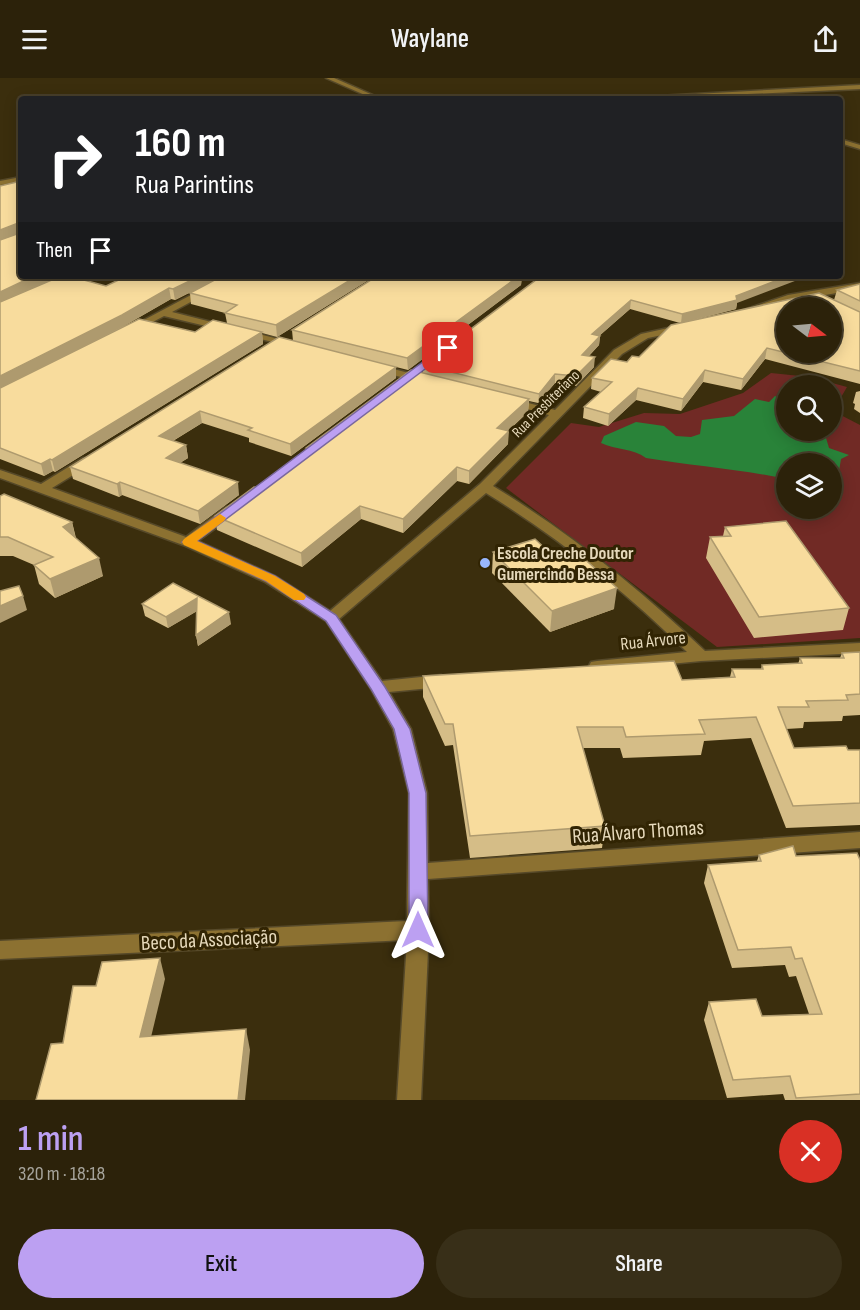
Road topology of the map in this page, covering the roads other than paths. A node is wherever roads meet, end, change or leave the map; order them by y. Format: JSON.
{"nodes":[{"id":1,"x":329,"y":78,"type":"edge"},
{"id":2,"x":860,"y":87,"type":"edge"},
{"id":3,"x":372,"y":96,"type":"edge"},
{"id":4,"x":689,"y":96,"type":"edge"},
{"id":5,"x":843,"y":142,"type":"edge"},
{"id":6,"x":860,"y":147,"type":"edge"},
{"id":7,"x":18,"y":180,"type":"edge"},
{"id":8,"x":0,"y":183,"type":"edge"},
{"id":9,"x":228,"y":279,"type":"edge"},
{"id":10,"x":860,"y":286,"type":"edge"},
{"id":11,"x":810,"y":294,"type":"junction"},
{"id":12,"x":816,"y":297,"type":"edge"},
{"id":13,"x":163,"y":313,"type":"junction"},
{"id":14,"x":730,"y":316,"type":"edge"},
{"id":15,"x":692,"y":326,"type":"edge"},
{"id":16,"x":122,"y":334,"type":"edge"},
{"id":17,"x":283,"y":339,"type":"junction"},
{"id":18,"x":311,"y":350,"type":"edge"},
{"id":19,"x":258,"y":354,"type":"edge"},
{"id":20,"x":366,"y":365,"type":"edge"},
{"id":21,"x":433,"y":382,"type":"edge"},
{"id":22,"x":501,"y":399,"type":"edge"},
{"id":23,"x":558,"y":414,"type":"junction"},
{"id":24,"x":100,"y":453,"type":"edge"},
{"id":25,"x":0,"y":474,"type":"edge"},
{"id":26,"x":485,"y":487,"type":"junction"},
{"id":27,"x":41,"y":490,"type":"junction"},
{"id":28,"x":243,"y":501,"type":"edge"},
{"id":29,"x":188,"y":542,"type":"junction"},
{"id":30,"x":331,"y":618,"type":"junction"},
{"id":31,"x":860,"y":648,"type":"edge"},
{"id":32,"x":701,"y":656,"type":"junction"},
{"id":33,"x":586,"y":667,"type":"edge"},
{"id":34,"x":459,"y":680,"type":"edge"},
{"id":35,"x":378,"y":687,"type":"junction"},
{"id":36,"x":860,"y":840,"type":"edge"},
{"id":37,"x":418,"y":872,"type":"junction"},
{"id":38,"x":418,"y":930,"type":"junction"},
{"id":39,"x":0,"y":950,"type":"edge"},
{"id":40,"x":409,"y":1100,"type":"edge"}],
"edges":[{"from":1,"to":3,"type":"street"},
{"from":2,"to":4,"type":"street"},
{"from":5,"to":6,"type":"street"},
{"from":7,"to":8,"type":"street"},
{"from":9,"to":13,"type":"street"},
{"from":10,"to":11,"type":"street"},
{"from":11,"to":12,"type":"street"},
{"from":11,"to":14,"type":"street"},
{"from":13,"to":16,"type":"street"},
{"from":13,"to":17,"type":"street"},
{"from":15,"to":23,"type":"street","name":"Rua Presbiteriano"},
{"from":17,"to":18,"type":"street"},
{"from":17,"to":19,"type":"street"},
{"from":20,"to":21,"type":"street"},
{"from":22,"to":23,"type":"street"},
{"from":23,"to":26,"type":"street","name":"Rua Presbiteriano"},
{"from":24,"to":27,"type":"street"},
{"from":25,"to":27,"type":"street"},
{"from":26,"to":30,"type":"street","name":"Rua Presbiteriano"},
{"from":26,"to":32,"type":"street"},
{"from":27,"to":29,"type":"street"},
{"from":28,"to":29,"type":"street"},
{"from":29,"to":30,"type":"street"},
{"from":30,"to":35,"type":"street"},
{"from":31,"to":32,"type":"street","name":"Rua Árvore"},
{"from":32,"to":33,"type":"street","name":"Rua Árvore"},
{"from":34,"to":35,"type":"street"},
{"from":35,"to":37,"type":"street"},
{"from":36,"to":37,"type":"street","name":"Rua Álvaro Thomas"},
{"from":37,"to":38,"type":"street"},
{"from":38,"to":39,"type":"street","name":"Beco da Associação"},
{"from":38,"to":40,"type":"street"}]}
